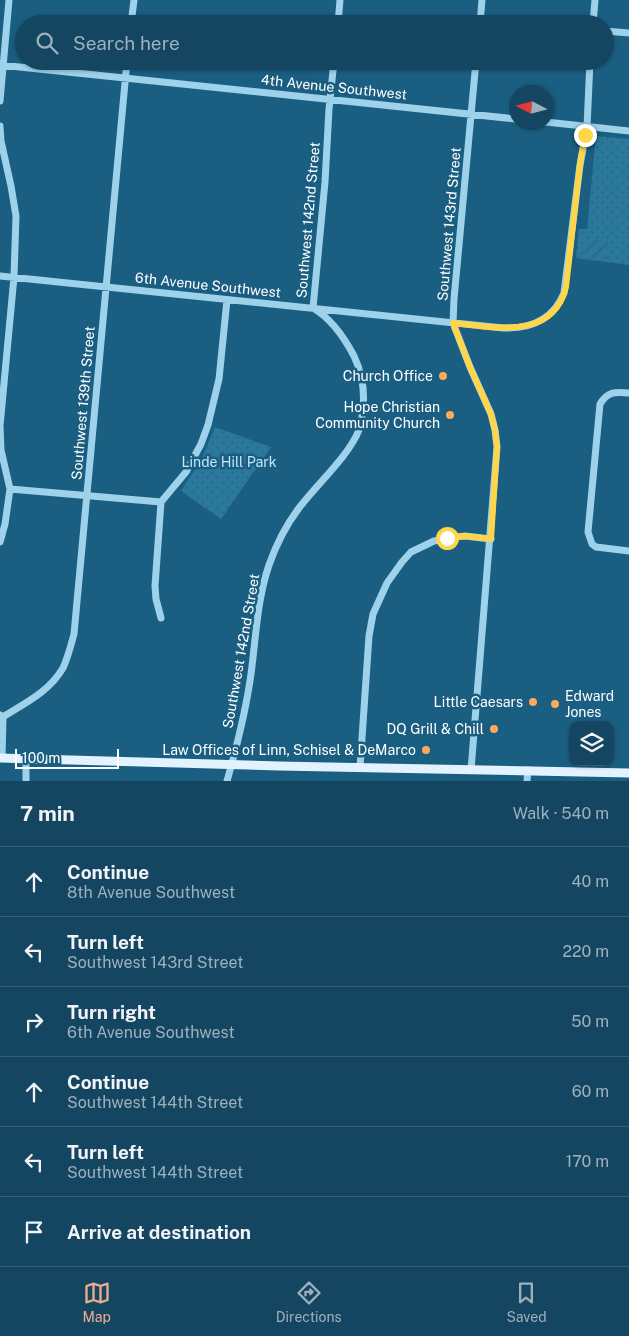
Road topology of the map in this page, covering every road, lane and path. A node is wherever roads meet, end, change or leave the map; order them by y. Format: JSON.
{"nodes":[{"id":1,"x":9,"y":0,"type":"edge"},
{"id":2,"x":134,"y":0,"type":"edge"},
{"id":3,"x":340,"y":0,"type":"edge"},
{"id":4,"x":482,"y":0,"type":"edge"},
{"id":5,"x":595,"y":0,"type":"edge"},
{"id":6,"x":132,"y":15,"type":"edge"},
{"id":7,"x":339,"y":15,"type":"edge"},
{"id":8,"x":481,"y":15,"type":"edge"},
{"id":9,"x":594,"y":15,"type":"edge"},
{"id":10,"x":614,"y":32,"type":"edge"},
{"id":11,"x":629,"y":33,"type":"edge"},
{"id":12,"x":2,"y":65,"type":"edge"},
{"id":13,"x":15,"y":66,"type":"edge"},
{"id":14,"x":49,"y":70,"type":"edge"},
{"id":15,"x":126,"y":70,"type":"edge"},
{"id":16,"x":333,"y":70,"type":"edge"},
{"id":17,"x":475,"y":70,"type":"edge"},
{"id":18,"x":590,"y":70,"type":"edge"},
{"id":19,"x":125,"y":78,"type":"junction"},
{"id":20,"x":330,"y":99,"type":"junction"},
{"id":21,"x":0,"y":101,"type":"edge"},
{"id":22,"x":471,"y":113,"type":"junction"},
{"id":23,"x":509,"y":117,"type":"edge"},
{"id":24,"x":554,"y":123,"type":"edge"},
{"id":25,"x":0,"y":126,"type":"edge"},
{"id":26,"x":587,"y":126,"type":"junction"},
{"id":27,"x":629,"y":131,"type":"edge"},
{"id":28,"x":0,"y":276,"type":"edge"},
{"id":29,"x":14,"y":277,"type":"junction"},
{"id":30,"x":105,"y":287,"type":"junction"},
{"id":31,"x":227,"y":300,"type":"junction"},
{"id":32,"x":312,"y":308,"type":"junction"},
{"id":33,"x":453,"y":323,"type":"junction"},
{"id":34,"x":629,"y":393,"type":"edge"},
{"id":35,"x":0,"y":426,"type":"edge"},
{"id":36,"x":10,"y":489,"type":"junction"},
{"id":37,"x":88,"y":495,"type":"junction"},
{"id":38,"x":161,"y":502,"type":"junction"},
{"id":39,"x":491,"y":539,"type":"junction"},
{"id":40,"x":0,"y":542,"type":"edge"},
{"id":41,"x":629,"y":551,"type":"edge"},
{"id":42,"x":161,"y":618,"type":"dead end"},
{"id":43,"x":1,"y":716,"type":"edge"},
{"id":44,"x":1,"y":758,"type":"edge"},
{"id":45,"x":26,"y":758,"type":"junction"},
{"id":46,"x":232,"y":764,"type":"junction"},
{"id":47,"x":360,"y":767,"type":"junction"},
{"id":48,"x":471,"y":770,"type":"junction"},
{"id":49,"x":528,"y":770,"type":"junction"},
{"id":50,"x":629,"y":773,"type":"edge"},
{"id":51,"x":26,"y":781,"type":"edge"},
{"id":52,"x":228,"y":781,"type":"edge"},
{"id":53,"x":527,"y":781,"type":"edge"}],
"edges":[{"from":1,"to":12,"type":"street"},
{"from":2,"to":6,"type":"street"},
{"from":3,"to":7,"type":"street"},
{"from":4,"to":8,"type":"street"},
{"from":5,"to":9,"type":"street"},
{"from":10,"to":11,"type":"street"},
{"from":12,"to":13,"type":"street","name":"4th Avenue Southwest"},
{"from":12,"to":21,"type":"street"},
{"from":14,"to":19,"type":"street","name":"4th Avenue Southwest"},
{"from":15,"to":19,"type":"street","name":"Southwest 139th Street"},
{"from":16,"to":20,"type":"street","name":"Southwest 142nd Street"},
{"from":17,"to":22,"type":"street","name":"Southwest 143rd Street"},
{"from":18,"to":26,"type":"street","name":"6th Avenue Southwest"},
{"from":19,"to":20,"type":"street","name":"4th Avenue Southwest"},
{"from":19,"to":30,"type":"street","name":"Southwest 139th Street"},
{"from":20,"to":22,"type":"street","name":"4th Avenue Southwest"},
{"from":20,"to":32,"type":"street","name":"Southwest 142nd Street"},
{"from":22,"to":23,"type":"street","name":"4th Avenue Southwest"},
{"from":22,"to":33,"type":"street","name":"Southwest 143rd Street"},
{"from":24,"to":26,"type":"street"},
{"from":25,"to":29,"type":"street"},
{"from":26,"to":27,"type":"street"},
{"from":26,"to":33,"type":"street","name":"6th Avenue Southwest"},
{"from":28,"to":29,"type":"street","name":"6th Avenue Southwest"},
{"from":29,"to":30,"type":"street","name":"6th Avenue Southwest"},
{"from":29,"to":35,"type":"street"},
{"from":30,"to":31,"type":"street","name":"6th Avenue Southwest"},
{"from":30,"to":37,"type":"street","name":"Southwest 139th Street"},
{"from":31,"to":32,"type":"street","name":"6th Avenue Southwest"},
{"from":31,"to":38,"type":"street"},
{"from":32,"to":33,"type":"street","name":"6th Avenue Southwest"},
{"from":32,"to":46,"type":"street","name":"Southwest 142nd Street"},
{"from":33,"to":39,"type":"street","name":"Southwest 143rd Street"},
{"from":34,"to":41,"type":"street"},
{"from":35,"to":36,"type":"street"},
{"from":36,"to":37,"type":"street"},
{"from":36,"to":40,"type":"street"},
{"from":37,"to":38,"type":"street"},
{"from":37,"to":43,"type":"street","name":"Southwest 139th Street"},
{"from":38,"to":42,"type":"street"},
{"from":39,"to":47,"type":"street"},
{"from":39,"to":48,"type":"street","name":"Southwest 143rd Street"},
{"from":43,"to":44,"type":"street"},
{"from":44,"to":45,"type":"main road"},
{"from":45,"to":46,"type":"main road"},
{"from":45,"to":51,"type":"street"},
{"from":46,"to":47,"type":"main road"},
{"from":46,"to":52,"type":"street","name":"Southwest 142nd Street"},
{"from":47,"to":48,"type":"main road"},
{"from":48,"to":49,"type":"main road"},
{"from":49,"to":50,"type":"main road"},
{"from":49,"to":53,"type":"street"}]}
